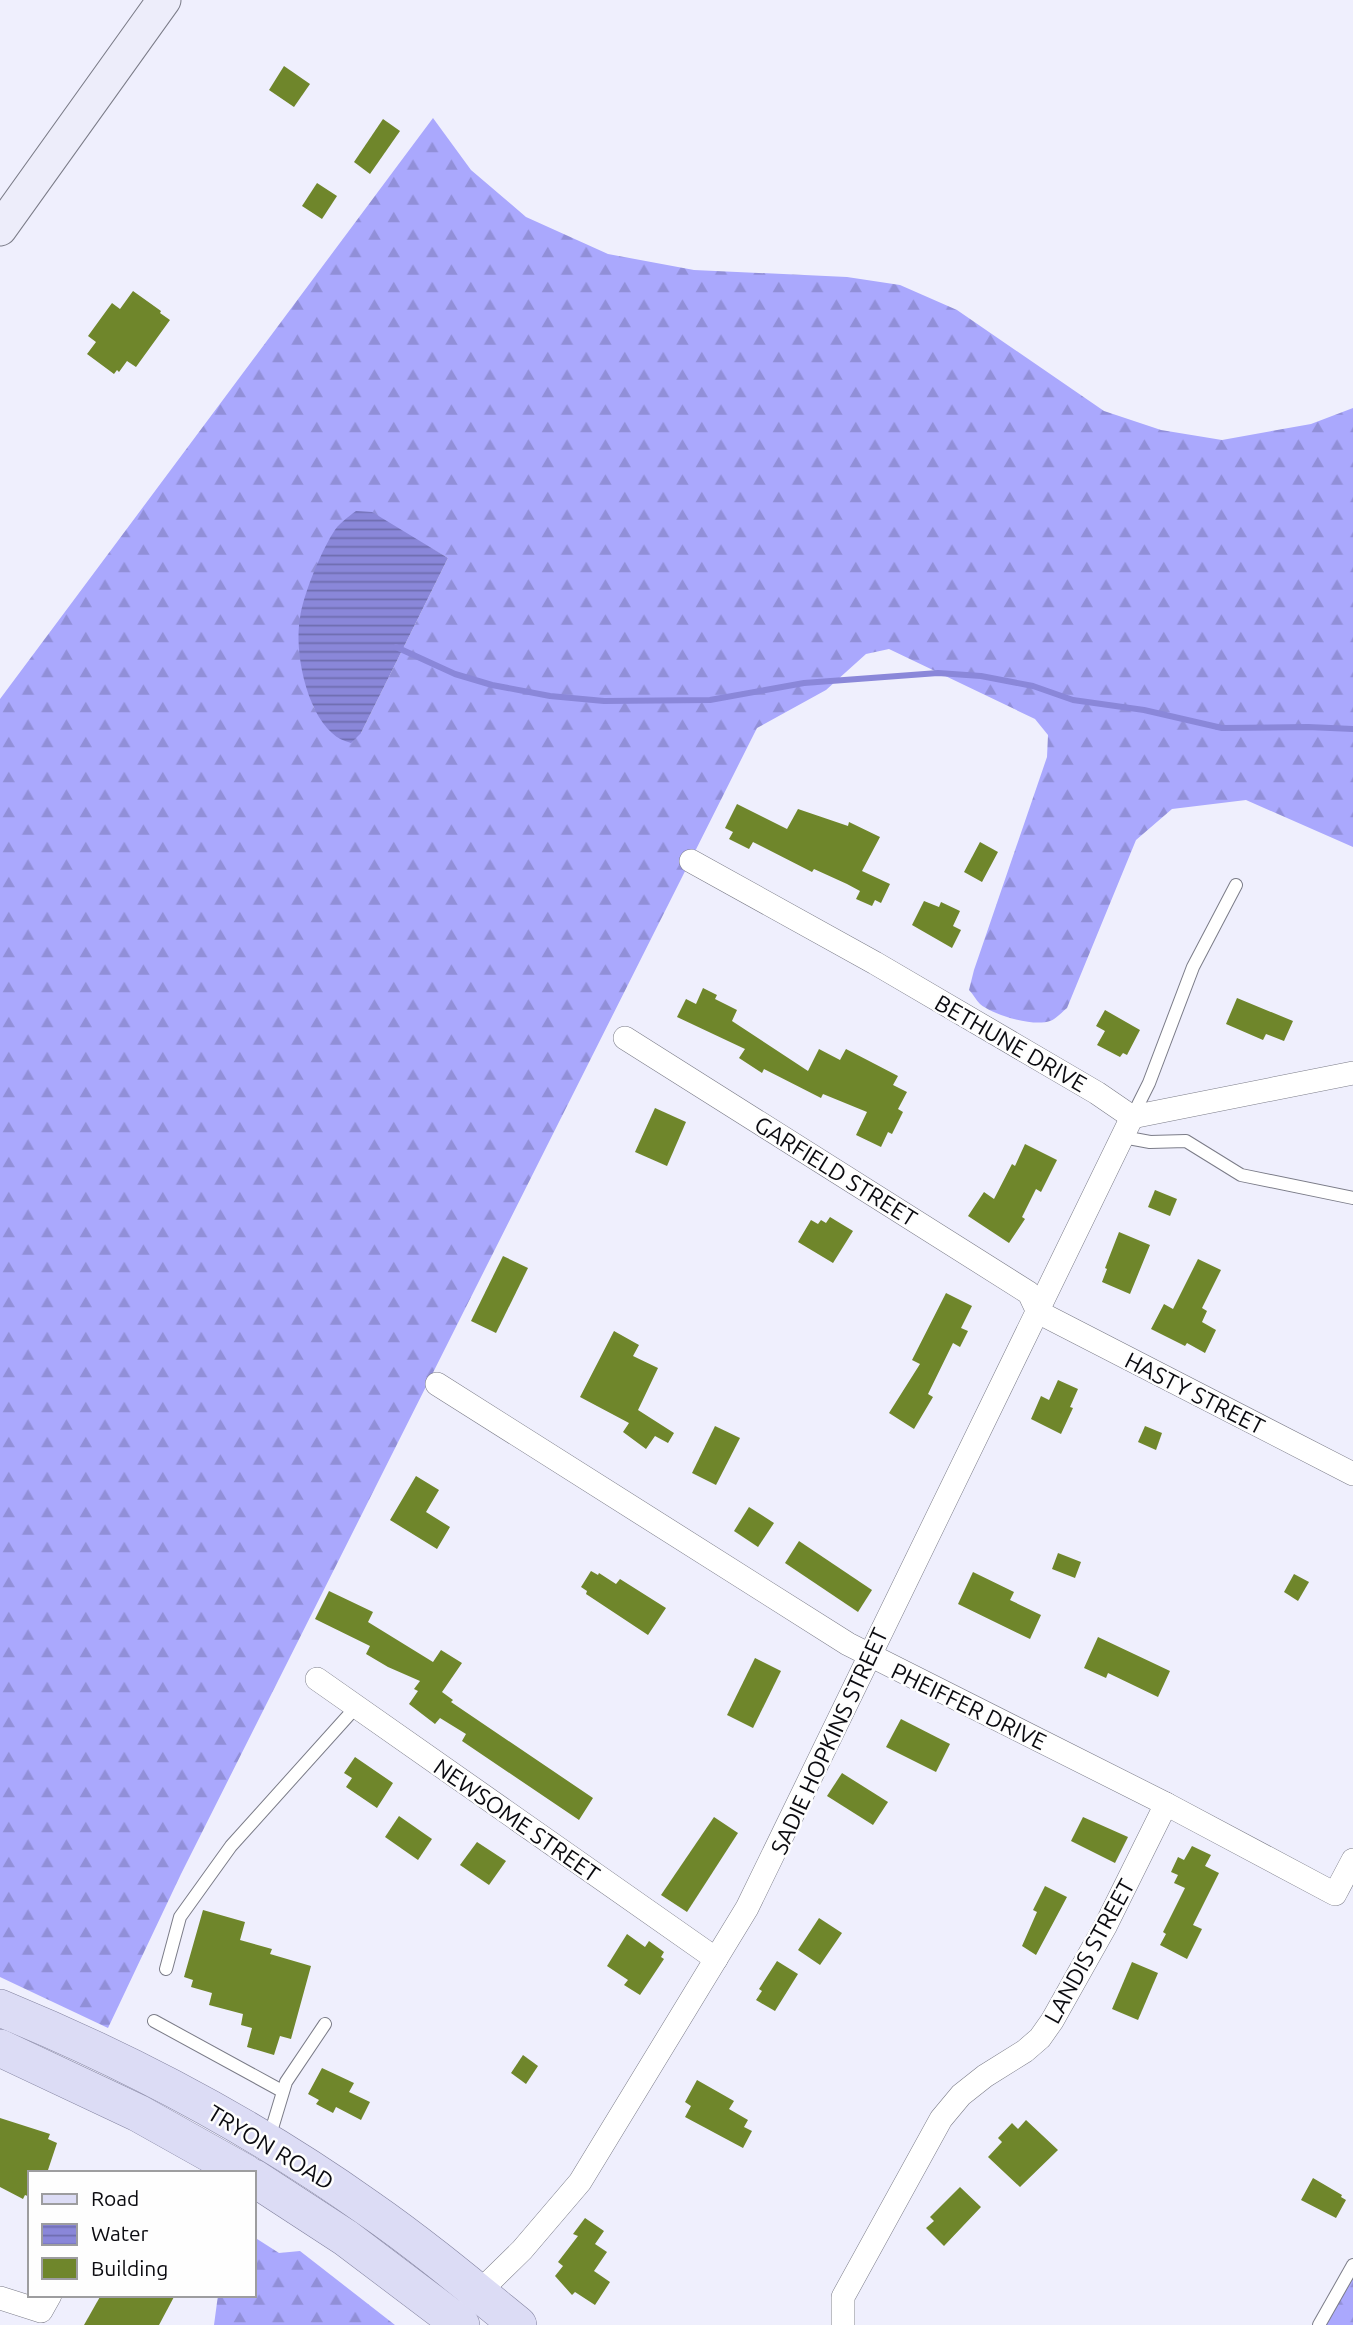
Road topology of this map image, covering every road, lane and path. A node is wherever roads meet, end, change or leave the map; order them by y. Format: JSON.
{"nodes":[{"id":1,"x":164,"y":0,"type":"edge"},
{"id":2,"x":0,"y":229,"type":"edge"},
{"id":3,"x":691,"y":860,"type":"dead end"},
{"id":4,"x":1236,"y":884,"type":"dead end"},
{"id":5,"x":625,"y":1038,"type":"dead end"},
{"id":6,"x":1353,"y":1073,"type":"edge"},
{"id":7,"x":1127,"y":1127,"type":"junction"},
{"id":8,"x":1353,"y":1198,"type":"edge"},
{"id":9,"x":1038,"y":1312,"type":"junction"},
{"id":10,"x":437,"y":1384,"type":"dead end"},
{"id":11,"x":1353,"y":1474,"type":"edge"},
{"id":12,"x":868,"y":1656,"type":"junction"},
{"id":13,"x":317,"y":1679,"type":"dead end"},
{"id":14,"x":356,"y":1707,"type":"junction"},
{"id":15,"x":1166,"y":1804,"type":"junction"},
{"id":16,"x":1353,"y":1860,"type":"edge"},
{"id":17,"x":716,"y":1959,"type":"junction"},
{"id":18,"x":166,"y":1969,"type":"dead end"},
{"id":19,"x":0,"y":2008,"type":"edge"},
{"id":20,"x":154,"y":2021,"type":"dead end"},
{"id":21,"x":325,"y":2024,"type":"dead end"},
{"id":22,"x":0,"y":2048,"type":"edge"},
{"id":23,"x":282,"y":2091,"type":"junction"},
{"id":24,"x":264,"y":2140,"type":"junction"},
{"id":25,"x":241,"y":2171,"type":"edge"},
{"id":26,"x":256,"y":2179,"type":"edge"},
{"id":27,"x":1353,"y":2265,"type":"edge"},
{"id":28,"x":478,"y":2292,"type":"junction"},
{"id":29,"x":49,"y":2297,"type":"edge"},
{"id":30,"x":0,"y":2298,"type":"edge"},
{"id":31,"x":457,"y":2322,"type":"edge"},
{"id":32,"x":518,"y":2325,"type":"edge"},
{"id":33,"x":843,"y":2325,"type":"edge"},
{"id":34,"x":1319,"y":2325,"type":"edge"}],
"edges":[{"from":1,"to":2,"type":"street"},
{"from":3,"to":7,"type":"street","name":"BETHUNE DRIVE"},
{"from":4,"to":7,"type":"lane"},
{"from":5,"to":9,"type":"street","name":"GARFIELD STREET"},
{"from":6,"to":7,"type":"street"},
{"from":7,"to":8,"type":"lane"},
{"from":7,"to":9,"type":"street","name":"SADIE HOPKINS STREET"},
{"from":9,"to":11,"type":"street","name":"HASTY STREET"},
{"from":9,"to":12,"type":"street","name":"SADIE HOPKINS STREET"},
{"from":10,"to":12,"type":"street","name":"PHEIFFER DRIVE"},
{"from":12,"to":15,"type":"street","name":"PHEIFFER DRIVE"},
{"from":12,"to":17,"type":"street","name":"SADIE HOPKINS STREET"},
{"from":13,"to":14,"type":"street","name":"NEWSOME STREET"},
{"from":14,"to":17,"type":"street","name":"NEWSOME STREET"},
{"from":14,"to":18,"type":"lane"},
{"from":15,"to":16,"type":"street","name":"PHEIFFER DRIVE"},
{"from":15,"to":33,"type":"street","name":"LANDIS STREET"},
{"from":17,"to":28,"type":"street","name":"SADIE HOPKINS STREET"},
{"from":19,"to":24,"type":"main road","name":"TRYON ROAD"},
{"from":20,"to":23,"type":"lane"},
{"from":21,"to":23,"type":"lane"},
{"from":22,"to":25,"type":"main road","name":"TRYON ROAD"},
{"from":23,"to":24,"type":"lane"},
{"from":24,"to":28,"type":"main road","name":"TRYON ROAD"},
{"from":26,"to":31,"type":"main road","name":"TRYON ROAD"},
{"from":27,"to":34,"type":"lane"},
{"from":28,"to":31,"type":"street","name":"SADIE HOPKINS STREET"},
{"from":28,"to":32,"type":"main road","name":"TRYON ROAD"},
{"from":29,"to":30,"type":"street"}]}
